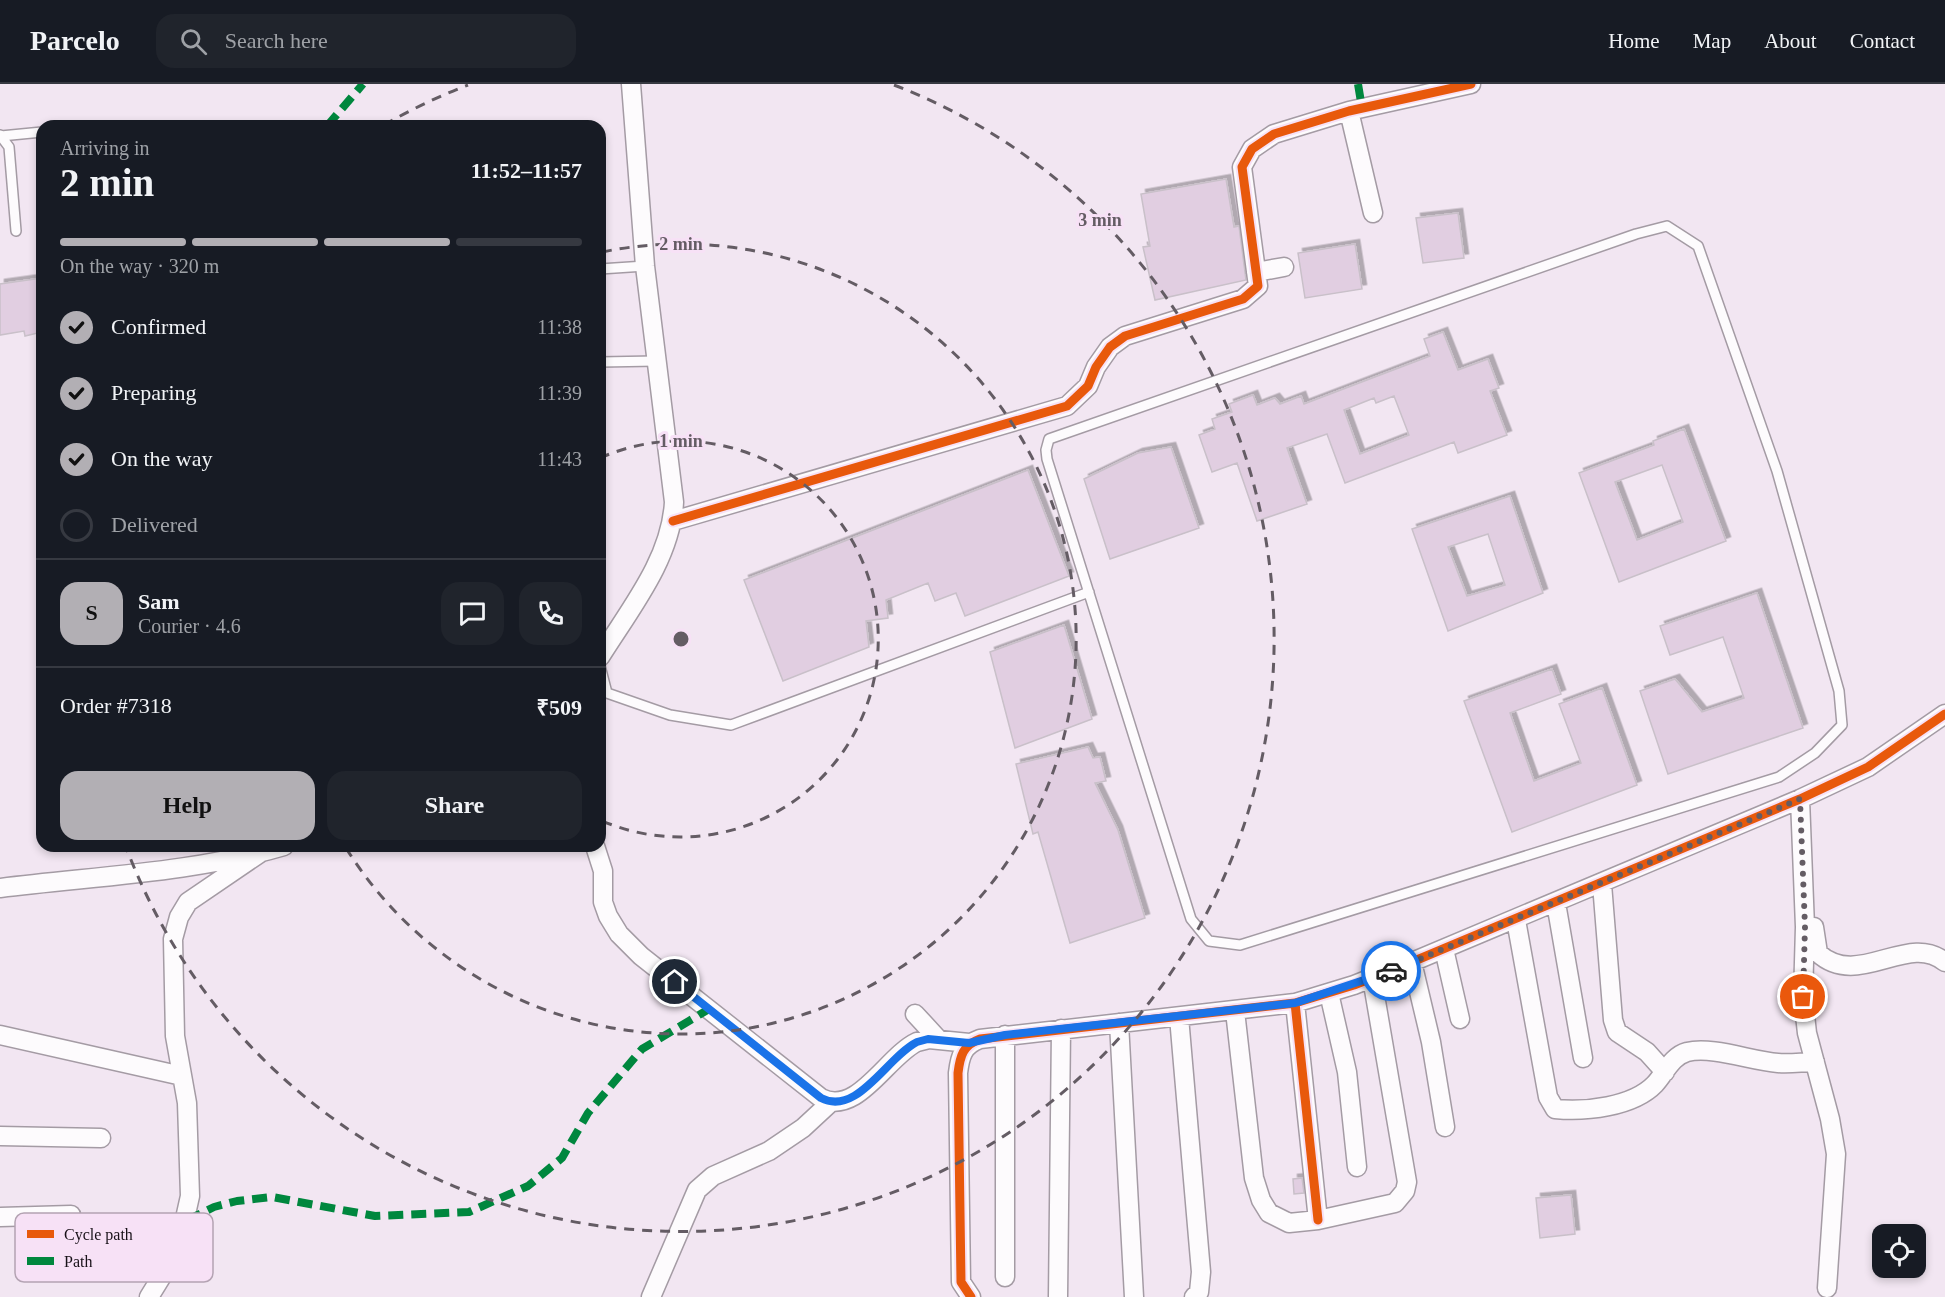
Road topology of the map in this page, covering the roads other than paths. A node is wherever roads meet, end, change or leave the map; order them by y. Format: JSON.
{"nodes":[{"id":1,"x":631,"y":84,"type":"edge"},
{"id":2,"x":1471,"y":84,"type":"edge"},
{"id":3,"x":1349,"y":111,"type":"junction"},
{"id":4,"x":36,"y":133,"type":"edge"},
{"id":5,"x":1,"y":136,"type":"edge"},
{"id":6,"x":1373,"y":213,"type":"dead end"},
{"id":7,"x":16,"y":231,"type":"dead end"},
{"id":8,"x":645,"y":266,"type":"junction"},
{"id":9,"x":1284,"y":267,"type":"dead end"},
{"id":10,"x":606,"y":269,"type":"edge"},
{"id":11,"x":1257,"y":272,"type":"junction"},
{"id":12,"x":656,"y":361,"type":"junction"},
{"id":13,"x":606,"y":362,"type":"edge"},
{"id":14,"x":673,"y":521,"type":"junction"},
{"id":15,"x":1089,"y":592,"type":"junction"},
{"id":16,"x":606,"y":647,"type":"edge"},
{"id":17,"x":606,"y":686,"type":"edge"},
{"id":18,"x":1945,"y":714,"type":"edge"},
{"id":19,"x":1808,"y":795,"type":"junction"},
{"id":20,"x":263,"y":852,"type":"edge"},
{"id":21,"x":598,"y":852,"type":"edge"},
{"id":22,"x":260,"y":853,"type":"junction"},
{"id":23,"x":1602,"y":884,"type":"junction"},
{"id":24,"x":0,"y":888,"type":"edge"},
{"id":25,"x":1556,"y":903,"type":"junction"},
{"id":26,"x":1516,"y":920,"type":"junction"},
{"id":27,"x":1444,"y":949,"type":"junction"},
{"id":28,"x":1412,"y":962,"type":"junction"},
{"id":29,"x":1945,"y":962,"type":"edge"},
{"id":30,"x":1832,"y":964,"type":"junction"},
{"id":31,"x":1804,"y":969,"type":"junction"},
{"id":32,"x":1372,"y":978,"type":"junction"},
{"id":33,"x":1329,"y":993,"type":"junction"},
{"id":34,"x":1295,"y":1003,"type":"junction"},
{"id":35,"x":1235,"y":1011,"type":"junction"},
{"id":36,"x":915,"y":1014,"type":"dead end"},
{"id":37,"x":1179,"y":1017,"type":"junction"},
{"id":38,"x":1460,"y":1019,"type":"dead end"},
{"id":39,"x":1119,"y":1023,"type":"junction"},
{"id":40,"x":1061,"y":1029,"type":"junction"},
{"id":41,"x":0,"y":1035,"type":"edge"},
{"id":42,"x":1005,"y":1035,"type":"junction"},
{"id":43,"x":939,"y":1040,"type":"junction"},
{"id":44,"x":969,"y":1043,"type":"junction"},
{"id":45,"x":1583,"y":1058,"type":"dead end"},
{"id":46,"x":1815,"y":1062,"type":"junction"},
{"id":47,"x":1665,"y":1072,"type":"junction"},
{"id":48,"x":183,"y":1076,"type":"junction"},
{"id":49,"x":830,"y":1103,"type":"junction"},
{"id":50,"x":1445,"y":1127,"type":"dead end"},
{"id":51,"x":0,"y":1136,"type":"edge"},
{"id":52,"x":101,"y":1138,"type":"dead end"},
{"id":53,"x":1356,"y":1167,"type":"dead end"},
{"id":54,"x":188,"y":1213,"type":"edge"},
{"id":55,"x":0,"y":1217,"type":"edge"},
{"id":56,"x":15,"y":1217,"type":"edge"},
{"id":57,"x":1318,"y":1220,"type":"junction"},
{"id":58,"x":1005,"y":1277,"type":"dead end"},
{"id":59,"x":158,"y":1282,"type":"edge"},
{"id":60,"x":1827,"y":1288,"type":"dead end"},
{"id":61,"x":149,"y":1297,"type":"edge"},
{"id":62,"x":651,"y":1297,"type":"edge"},
{"id":63,"x":971,"y":1297,"type":"edge"},
{"id":64,"x":1058,"y":1297,"type":"edge"},
{"id":65,"x":1134,"y":1297,"type":"edge"},
{"id":66,"x":1194,"y":1297,"type":"edge"}],
"edges":[{"from":1,"to":8,"type":"street"},
{"from":2,"to":3,"type":"street"},
{"from":3,"to":6,"type":"street"},
{"from":3,"to":11,"type":"street"},
{"from":4,"to":5,"type":"lane"},
{"from":5,"to":7,"type":"lane"},
{"from":8,"to":10,"type":"lane"},
{"from":8,"to":12,"type":"street"},
{"from":9,"to":11,"type":"street"},
{"from":11,"to":14,"type":"street"},
{"from":12,"to":13,"type":"lane"},
{"from":12,"to":14,"type":"street"},
{"from":14,"to":16,"type":"street"},
{"from":15,"to":15,"type":"lane"},
{"from":15,"to":17,"type":"lane"},
{"from":18,"to":19,"type":"street"},
{"from":19,"to":23,"type":"street"},
{"from":19,"to":30,"type":"street"},
{"from":19,"to":31,"type":"street"},
{"from":20,"to":22,"type":"street"},
{"from":21,"to":49,"type":"street"},
{"from":22,"to":24,"type":"street"},
{"from":22,"to":48,"type":"street"},
{"from":23,"to":25,"type":"street"},
{"from":23,"to":47,"type":"street"},
{"from":25,"to":26,"type":"street"},
{"from":25,"to":45,"type":"street"},
{"from":26,"to":27,"type":"street"},
{"from":26,"to":47,"type":"street"},
{"from":27,"to":28,"type":"street"},
{"from":27,"to":38,"type":"street"},
{"from":28,"to":32,"type":"street"},
{"from":28,"to":50,"type":"street"},
{"from":29,"to":30,"type":"street"},
{"from":30,"to":31,"type":"street"},
{"from":31,"to":46,"type":"street"},
{"from":32,"to":33,"type":"street"},
{"from":32,"to":57,"type":"street"},
{"from":33,"to":34,"type":"street"},
{"from":33,"to":53,"type":"street"},
{"from":34,"to":35,"type":"street"},
{"from":34,"to":57,"type":"street"},
{"from":35,"to":37,"type":"street"},
{"from":35,"to":57,"type":"street"},
{"from":36,"to":43,"type":"street"},
{"from":37,"to":39,"type":"street"},
{"from":37,"to":66,"type":"street"},
{"from":39,"to":40,"type":"street"},
{"from":39,"to":65,"type":"street"},
{"from":40,"to":42,"type":"street"},
{"from":40,"to":64,"type":"street"},
{"from":41,"to":48,"type":"street"},
{"from":42,"to":44,"type":"street"},
{"from":42,"to":58,"type":"street"},
{"from":43,"to":44,"type":"street"},
{"from":43,"to":49,"type":"street"},
{"from":44,"to":63,"type":"street"},
{"from":46,"to":47,"type":"street"},
{"from":46,"to":60,"type":"street"},
{"from":48,"to":54,"type":"street"},
{"from":49,"to":62,"type":"street"},
{"from":51,"to":52,"type":"street"},
{"from":55,"to":56,"type":"street"},
{"from":59,"to":61,"type":"street"}]}
